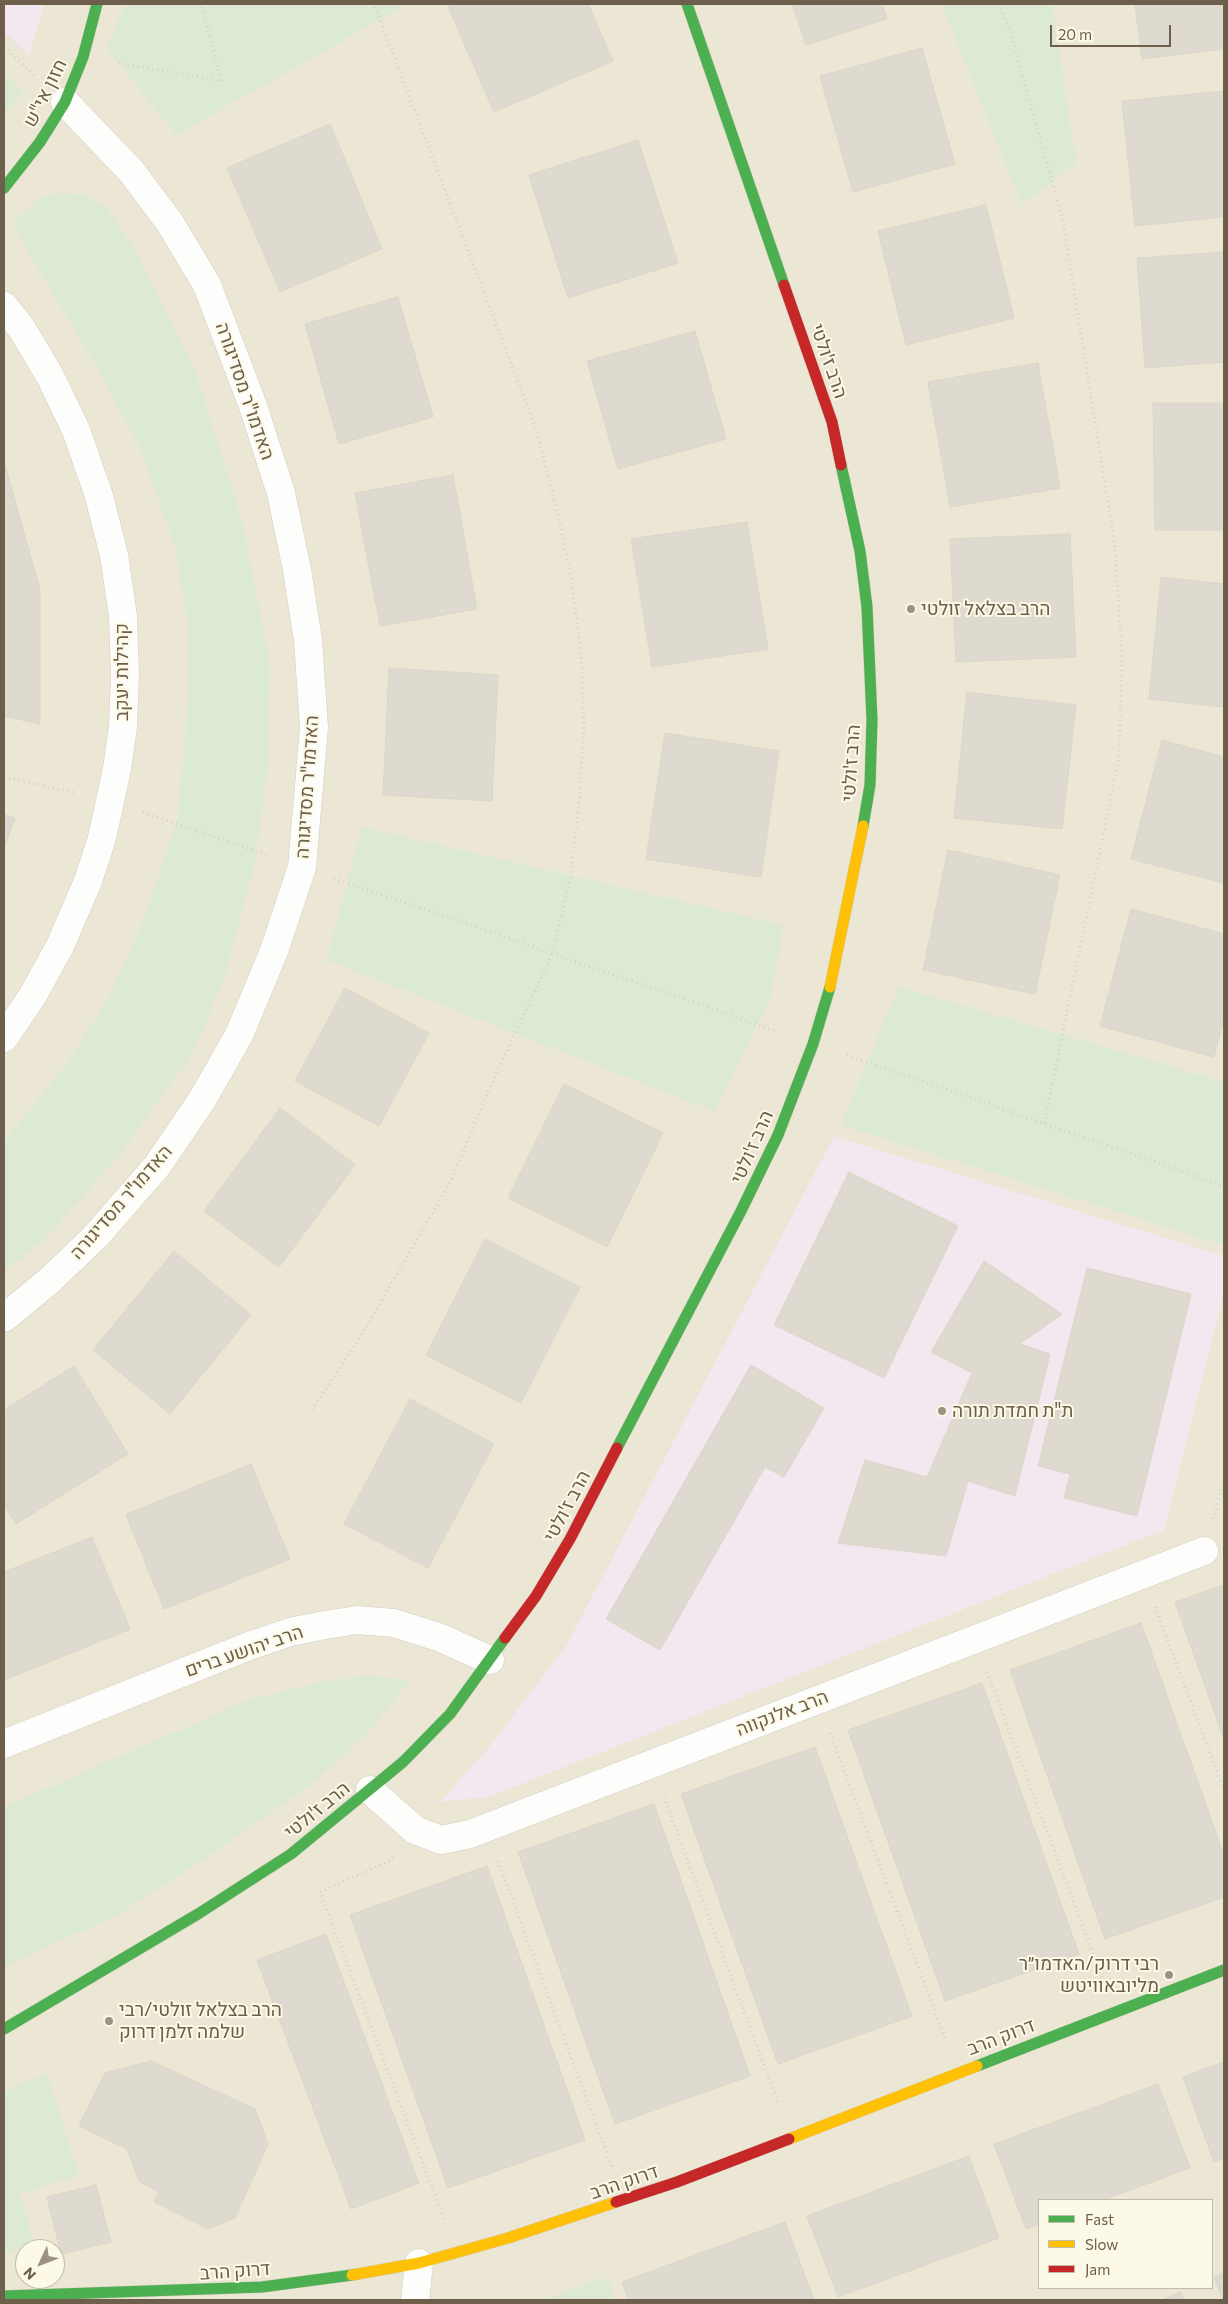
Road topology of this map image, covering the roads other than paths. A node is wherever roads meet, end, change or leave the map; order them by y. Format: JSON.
{"nodes":[{"id":1,"x":97,"y":4,"type":"edge"},
{"id":2,"x":687,"y":4,"type":"edge"},
{"id":3,"x":64,"y":102,"type":"junction"},
{"id":4,"x":4,"y":188,"type":"edge"},
{"id":5,"x":4,"y":306,"type":"edge"},
{"id":6,"x":4,"y":1038,"type":"edge"},
{"id":7,"x":4,"y":1318,"type":"edge"},
{"id":8,"x":1204,"y":1550,"type":"dead end"},
{"id":9,"x":490,"y":1660,"type":"junction"},
{"id":10,"x":4,"y":1744,"type":"edge"},
{"id":11,"x":370,"y":1790,"type":"junction"},
{"id":12,"x":1224,"y":1970,"type":"edge"},
{"id":13,"x":4,"y":2029,"type":"edge"},
{"id":14,"x":419,"y":2263,"type":"junction"},
{"id":15,"x":4,"y":2296,"type":"edge"},
{"id":16,"x":415,"y":2300,"type":"edge"}],
"edges":[{"from":1,"to":3,"type":"street","name":"חזון אי\"ש"},
{"from":2,"to":9,"type":"street","name":"הרב ז'ולטי"},
{"from":3,"to":4,"type":"street","name":"חזון אי\"ש"},
{"from":3,"to":7,"type":"street","name":"האדמו\"ר מסדיגורה"},
{"from":5,"to":6,"type":"street","name":"קהילות יעקב"},
{"from":8,"to":11,"type":"street","name":"הרב אלנקווה"},
{"from":9,"to":10,"type":"street","name":"הרב יהושע ברים"},
{"from":9,"to":11,"type":"street","name":"הרב ז'ולטי"},
{"from":11,"to":13,"type":"street","name":"הרב ז'ולטי"},
{"from":12,"to":14,"type":"street","name":"דרוק הרב"},
{"from":14,"to":15,"type":"street","name":"דרוק הרב"},
{"from":14,"to":16,"type":"street"}]}
